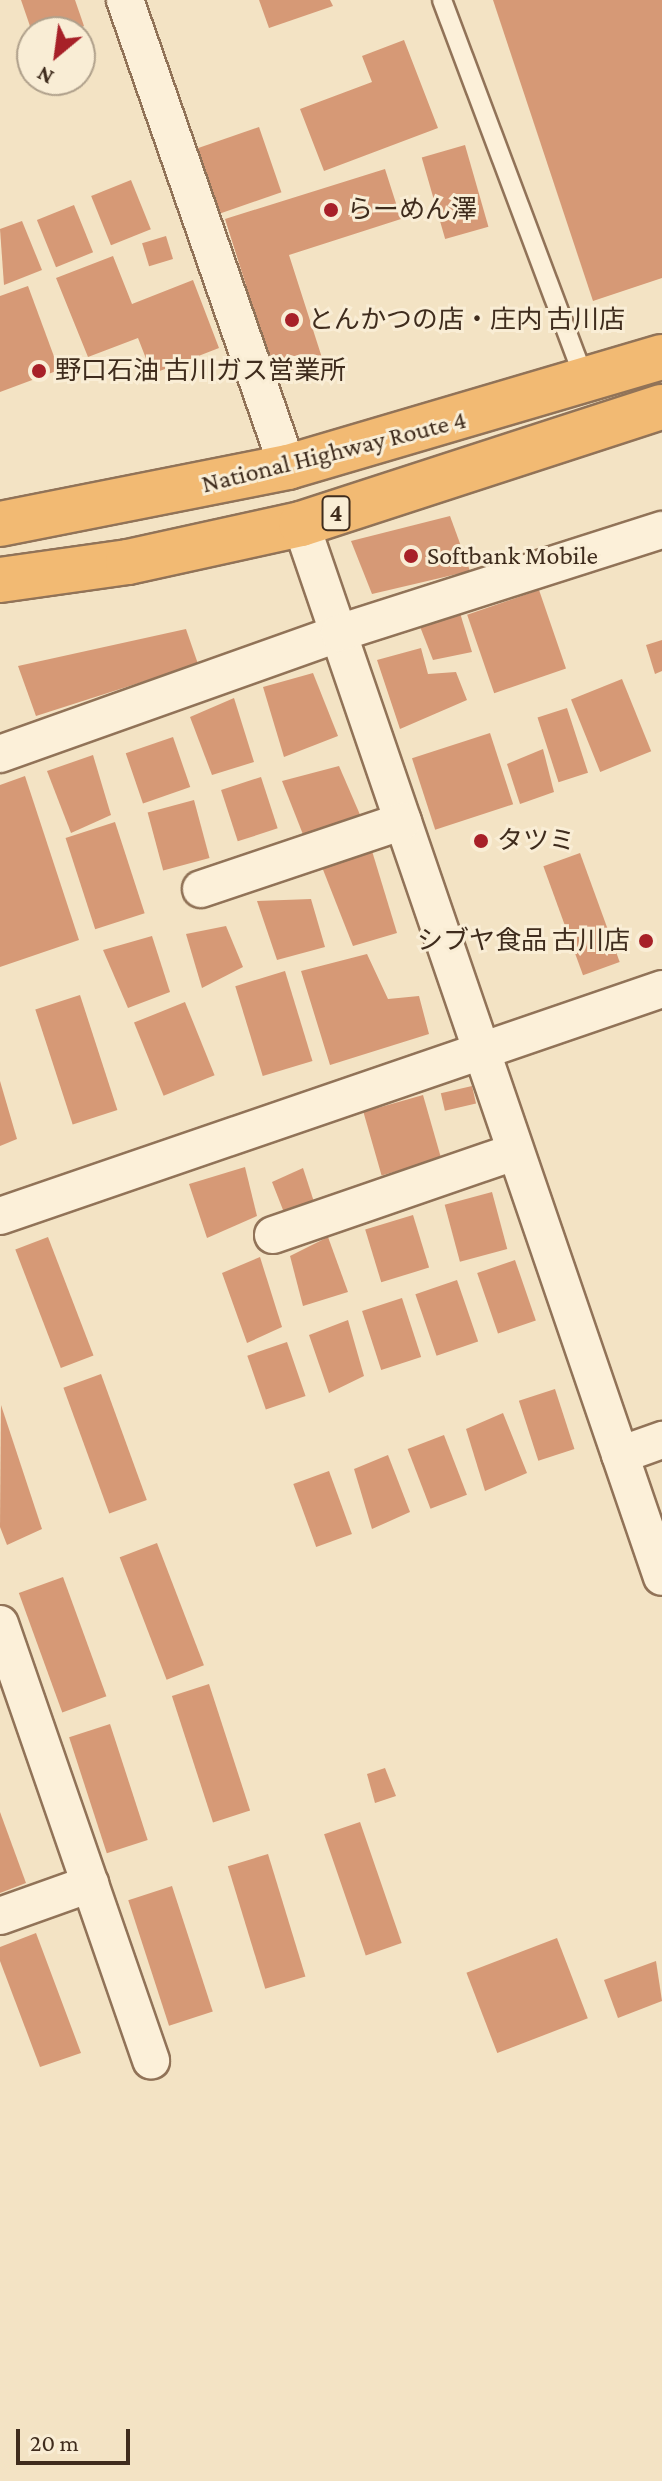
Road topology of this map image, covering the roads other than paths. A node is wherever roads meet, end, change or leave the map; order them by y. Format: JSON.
{"nodes":[{"id":1,"x":125,"y":0,"type":"edge"},
{"id":2,"x":442,"y":0,"type":"edge"},
{"id":3,"x":662,"y":357,"type":"edge"},
{"id":4,"x":586,"y":384,"type":"junction"},
{"id":5,"x":662,"y":407,"type":"edge"},
{"id":6,"x":288,"y":467,"type":"junction"},
{"id":7,"x":0,"y":524,"type":"edge"},
{"id":8,"x":301,"y":524,"type":"junction"},
{"id":9,"x":662,"y":530,"type":"edge"},
{"id":10,"x":0,"y":580,"type":"edge"},
{"id":11,"x":339,"y":633,"type":"junction"},
{"id":12,"x":0,"y":754,"type":"edge"},
{"id":13,"x":403,"y":821,"type":"junction"},
{"id":14,"x":201,"y":889,"type":"dead end"},
{"id":15,"x":662,"y":989,"type":"edge"},
{"id":16,"x":482,"y":1051,"type":"junction"},
{"id":17,"x":514,"y":1152,"type":"junction"},
{"id":18,"x":0,"y":1216,"type":"edge"},
{"id":19,"x":273,"y":1235,"type":"dead end"},
{"id":20,"x":662,"y":1440,"type":"edge"},
{"id":21,"x":620,"y":1455,"type":"junction"},
{"id":22,"x":662,"y":1577,"type":"edge"},
{"id":23,"x":0,"y":1624,"type":"edge"},
{"id":24,"x":90,"y":1884,"type":"junction"},
{"id":25,"x":0,"y":1916,"type":"edge"},
{"id":26,"x":151,"y":2061,"type":"dead end"}],
"edges":[{"from":1,"to":6,"type":"street"},
{"from":2,"to":4,"type":"lane"},
{"from":3,"to":4,"type":"highway","name":"National Highway Route 4","number":"4"},
{"from":4,"to":6,"type":"highway","name":"National Highway Route 4","number":"4"},
{"from":5,"to":8,"type":"highway","name":"National Highway Route 4","number":"4"},
{"from":6,"to":7,"type":"highway","name":"National Highway Route 4","number":"4"},
{"from":8,"to":10,"type":"highway","name":"National Highway Route 4","number":"4"},
{"from":8,"to":11,"type":"street"},
{"from":9,"to":11,"type":"street"},
{"from":11,"to":12,"type":"street"},
{"from":11,"to":13,"type":"street"},
{"from":13,"to":14,"type":"street"},
{"from":13,"to":16,"type":"street"},
{"from":15,"to":16,"type":"street"},
{"from":16,"to":17,"type":"street"},
{"from":16,"to":18,"type":"street"},
{"from":17,"to":19,"type":"street"},
{"from":17,"to":21,"type":"street"},
{"from":20,"to":21,"type":"street"},
{"from":21,"to":22,"type":"street"},
{"from":23,"to":24,"type":"street"},
{"from":24,"to":25,"type":"street"},
{"from":24,"to":26,"type":"street"}]}
